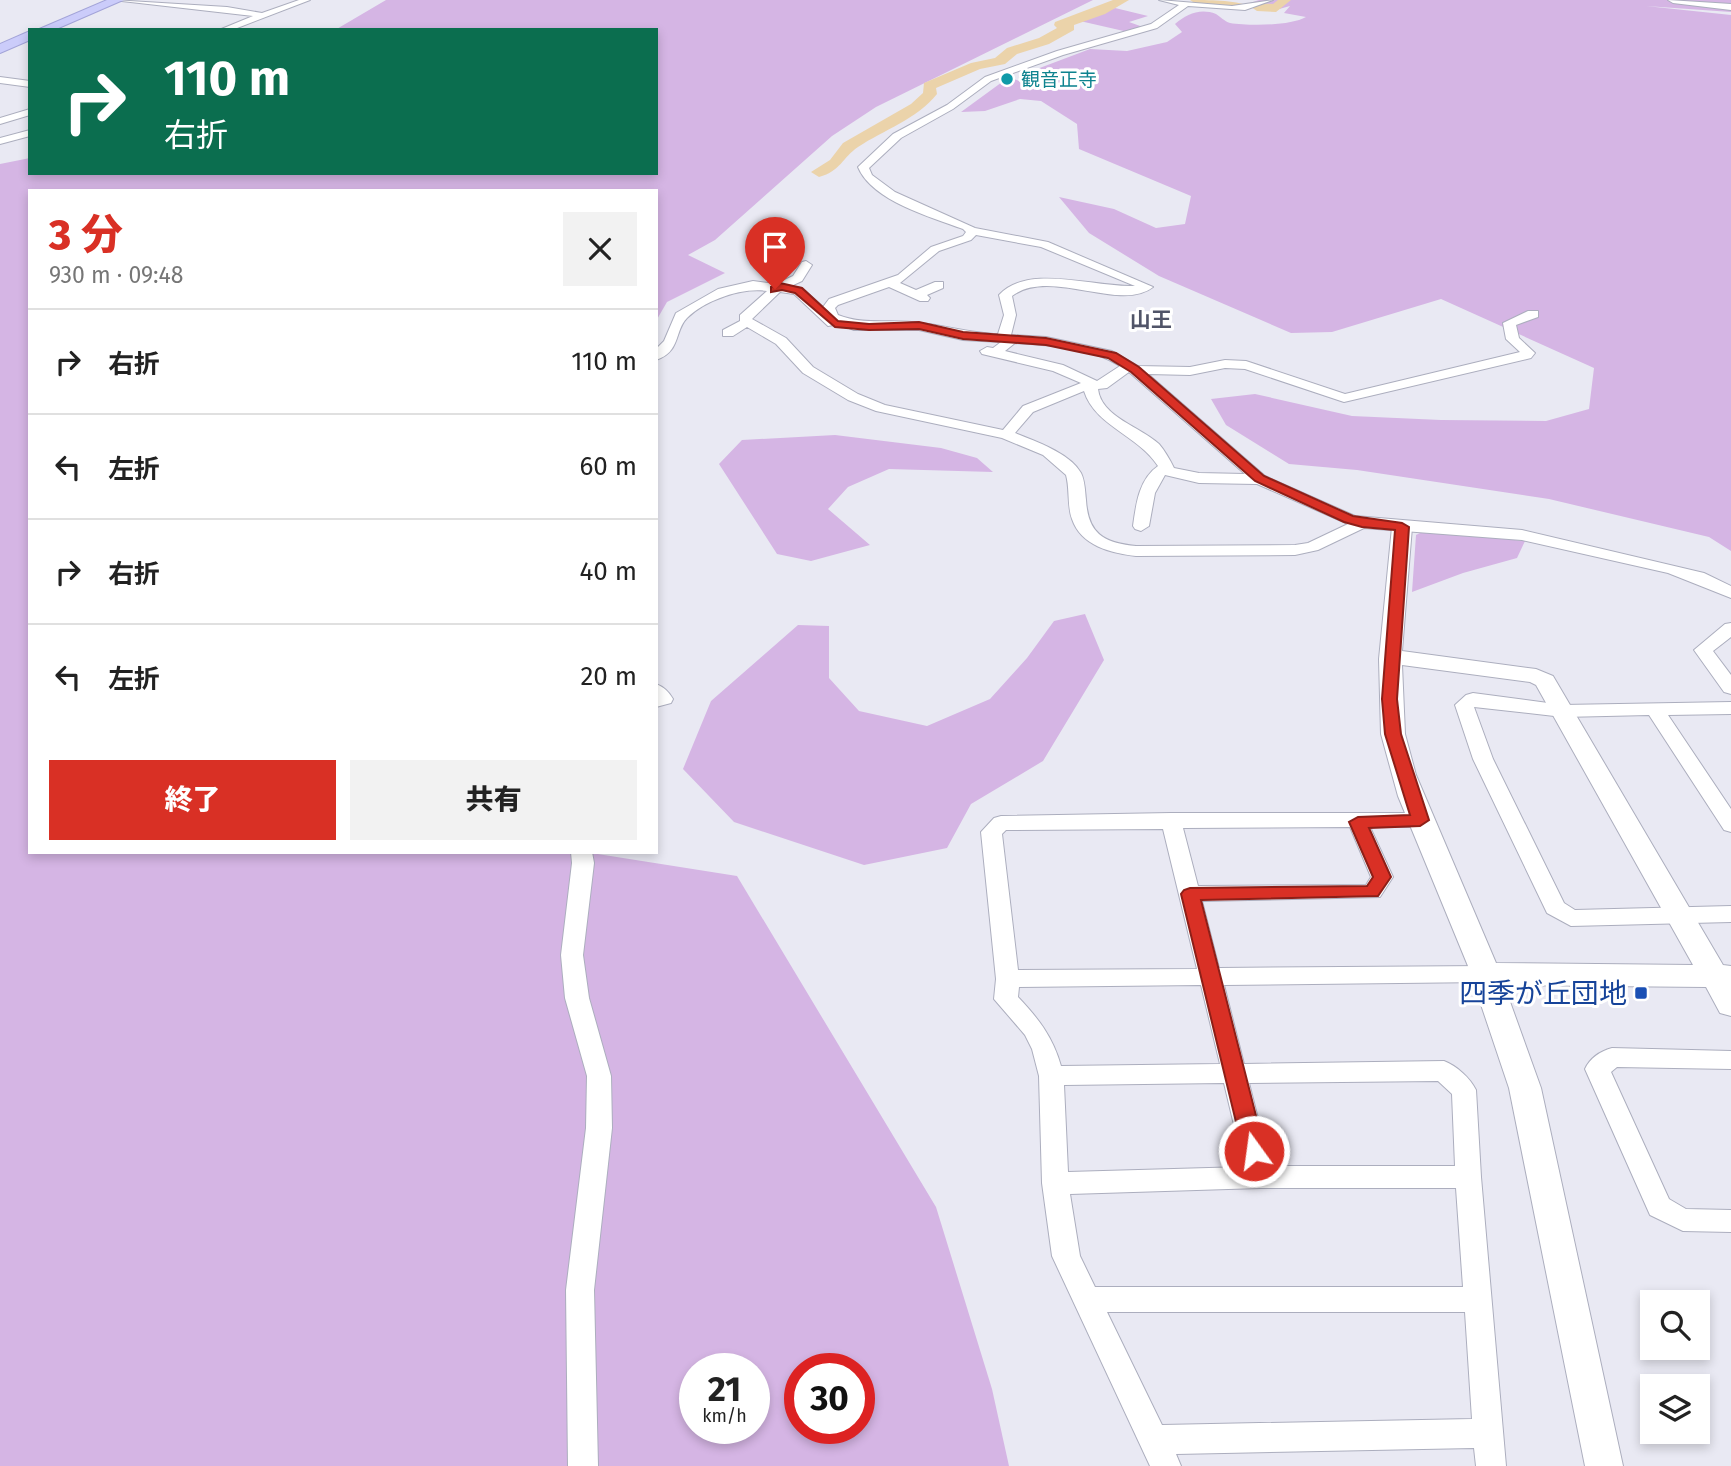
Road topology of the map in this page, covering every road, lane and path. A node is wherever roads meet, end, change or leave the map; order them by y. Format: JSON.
{"nodes":[{"id":1,"x":117,"y":0,"type":"edge"},
{"id":2,"x":306,"y":0,"type":"edge"},
{"id":3,"x":1163,"y":0,"type":"edge"},
{"id":4,"x":1208,"y":0,"type":"edge"},
{"id":5,"x":1269,"y":0,"type":"edge"},
{"id":6,"x":1673,"y":0,"type":"edge"},
{"id":7,"x":1180,"y":2,"type":"edge"},
{"id":8,"x":1256,"y":6,"type":"junction"},
{"id":9,"x":1731,"y":7,"type":"edge"},
{"id":10,"x":259,"y":15,"type":"junction"},
{"id":11,"x":48,"y":28,"type":"edge"},
{"id":12,"x":228,"y":28,"type":"edge"},
{"id":13,"x":28,"y":37,"type":"edge"},
{"id":14,"x":0,"y":49,"type":"edge"},
{"id":15,"x":0,"y":80,"type":"edge"},
{"id":16,"x":28,"y":84,"type":"edge"},
{"id":17,"x":27,"y":114,"type":"edge"},
{"id":18,"x":0,"y":121,"type":"edge"},
{"id":19,"x":28,"y":134,"type":"edge"},
{"id":20,"x":0,"y":141,"type":"edge"},
{"id":21,"x":972,"y":231,"type":"junction"},
{"id":22,"x":806,"y":265,"type":"dead end"},
{"id":23,"x":891,"y":283,"type":"junction"},
{"id":24,"x":939,"y":285,"type":"dead end"},
{"id":25,"x":780,"y":286,"type":"junction"},
{"id":26,"x":860,"y":292,"type":"junction"},
{"id":27,"x":876,"y":297,"type":"dead end"},
{"id":28,"x":1533,"y":314,"type":"dead end"},
{"id":29,"x":747,"y":322,"type":"junction"},
{"id":30,"x":850,"y":325,"type":"junction"},
{"id":31,"x":936,"y":329,"type":"junction"},
{"id":32,"x":728,"y":333,"type":"dead end"},
{"id":33,"x":1005,"y":339,"type":"junction"},
{"id":34,"x":658,"y":355,"type":"edge"},
{"id":35,"x":999,"y":359,"type":"junction"},
{"id":36,"x":1133,"y":368,"type":"junction"},
{"id":37,"x":1091,"y":387,"type":"junction"},
{"id":38,"x":1006,"y":435,"type":"junction"},
{"id":39,"x":1165,"y":468,"type":"junction"},
{"id":40,"x":1260,"y":479,"type":"junction"},
{"id":41,"x":1362,"y":523,"type":"junction"},
{"id":42,"x":1141,"y":526,"type":"dead end"},
{"id":43,"x":1402,"y":527,"type":"junction"},
{"id":44,"x":1731,"y":593,"type":"edge"},
{"id":45,"x":1731,"y":628,"type":"edge"},
{"id":46,"x":1392,"y":657,"type":"junction"},
{"id":47,"x":1731,"y":688,"type":"edge"},
{"id":48,"x":1654,"y":708,"type":"junction"},
{"id":49,"x":1731,"y":708,"type":"edge"},
{"id":50,"x":1563,"y":711,"type":"junction"},
{"id":51,"x":1171,"y":820,"type":"junction"},
{"id":52,"x":1420,"y":820,"type":"junction"},
{"id":53,"x":1358,"y":822,"type":"junction"},
{"id":54,"x":1731,"y":825,"type":"edge"},
{"id":55,"x":581,"y":854,"type":"edge"},
{"id":56,"x":1190,"y":894,"type":"junction"},
{"id":57,"x":1731,"y":914,"type":"edge"},
{"id":58,"x":1679,"y":918,"type":"junction"},
{"id":59,"x":1486,"y":974,"type":"junction"},
{"id":60,"x":1722,"y":976,"type":"edge"},
{"id":61,"x":1210,"y":977,"type":"junction"},
{"id":62,"x":1008,"y":979,"type":"junction"},
{"id":63,"x":1731,"y":1005,"type":"edge"},
{"id":64,"x":1731,"y":1060,"type":"edge"},
{"id":65,"x":1051,"y":1076,"type":"junction"},
{"id":66,"x":1236,"y":1076,"type":"junction"},
{"id":67,"x":1260,"y":1177,"type":"junction"},
{"id":68,"x":1468,"y":1177,"type":"junction"},
{"id":69,"x":1055,"y":1183,"type":"junction"},
{"id":70,"x":1731,"y":1221,"type":"edge"},
{"id":71,"x":1478,"y":1299,"type":"junction"},
{"id":72,"x":1086,"y":1300,"type":"junction"},
{"id":73,"x":1490,"y":1433,"type":"junction"},
{"id":74,"x":1160,"y":1453,"type":"edge"},
{"id":75,"x":583,"y":1466,"type":"edge"},
{"id":76,"x":1491,"y":1466,"type":"edge"},
{"id":77,"x":1604,"y":1466,"type":"edge"}],
"edges":[{"from":1,"to":10,"type":"street"},
{"from":1,"to":11,"type":"main road"},
{"from":2,"to":10,"type":"street"},
{"from":3,"to":7,"type":"street"},
{"from":4,"to":8,"type":"street"},
{"from":5,"to":8,"type":"street"},
{"from":6,"to":9,"type":"street"},
{"from":7,"to":8,"type":"street"},
{"from":7,"to":21,"type":"street"},
{"from":10,"to":12,"type":"street"},
{"from":13,"to":14,"type":"main road"},
{"from":15,"to":16,"type":"street"},
{"from":17,"to":18,"type":"street"},
{"from":19,"to":20,"type":"street"},
{"from":21,"to":23,"type":"street"},
{"from":21,"to":33,"type":"street"},
{"from":22,"to":25,"type":"street"},
{"from":23,"to":24,"type":"street"},
{"from":23,"to":26,"type":"street"},
{"from":25,"to":29,"type":"street"},
{"from":25,"to":30,"type":"street"},
{"from":25,"to":34,"type":"street"},
{"from":26,"to":27,"type":"street"},
{"from":26,"to":30,"type":"street"},
{"from":28,"to":36,"type":"street"},
{"from":29,"to":32,"type":"street"},
{"from":29,"to":38,"type":"street"},
{"from":30,"to":31,"type":"street"},
{"from":30,"to":31,"type":"street"},
{"from":31,"to":33,"type":"street"},
{"from":31,"to":35,"type":"street"},
{"from":33,"to":35,"type":"street"},
{"from":33,"to":36,"type":"street"},
{"from":35,"to":37,"type":"street"},
{"from":36,"to":37,"type":"street"},
{"from":36,"to":40,"type":"street"},
{"from":37,"to":38,"type":"street"},
{"from":37,"to":39,"type":"street"},
{"from":38,"to":41,"type":"street"},
{"from":39,"to":40,"type":"street"},
{"from":39,"to":42,"type":"street"},
{"from":40,"to":41,"type":"street"},
{"from":41,"to":43,"type":"street"},
{"from":43,"to":44,"type":"street"},
{"from":43,"to":46,"type":"street"},
{"from":45,"to":47,"type":"street"},
{"from":46,"to":50,"type":"street"},
{"from":46,"to":52,"type":"street"},
{"from":48,"to":49,"type":"street"},
{"from":48,"to":50,"type":"street"},
{"from":48,"to":54,"type":"street"},
{"from":50,"to":58,"type":"street"},
{"from":50,"to":58,"type":"street"},
{"from":51,"to":53,"type":"street"},
{"from":51,"to":56,"type":"street"},
{"from":51,"to":62,"type":"street"},
{"from":52,"to":53,"type":"street"},
{"from":52,"to":59,"type":"street"},
{"from":53,"to":56,"type":"street"},
{"from":55,"to":75,"type":"street"},
{"from":56,"to":61,"type":"street"},
{"from":57,"to":58,"type":"street"},
{"from":58,"to":60,"type":"street"},
{"from":59,"to":60,"type":"street"},
{"from":59,"to":61,"type":"street"},
{"from":59,"to":77,"type":"street"},
{"from":60,"to":63,"type":"street"},
{"from":61,"to":62,"type":"street"},
{"from":61,"to":66,"type":"street"},
{"from":62,"to":65,"type":"street"},
{"from":64,"to":70,"type":"street"},
{"from":65,"to":66,"type":"street"},
{"from":65,"to":69,"type":"street"},
{"from":66,"to":67,"type":"street"},
{"from":66,"to":68,"type":"street"},
{"from":67,"to":68,"type":"street"},
{"from":67,"to":69,"type":"street"},
{"from":68,"to":71,"type":"street"},
{"from":69,"to":72,"type":"street"},
{"from":71,"to":72,"type":"street"},
{"from":71,"to":73,"type":"street"},
{"from":72,"to":74,"type":"street"},
{"from":73,"to":74,"type":"street"},
{"from":73,"to":76,"type":"street"}]}
